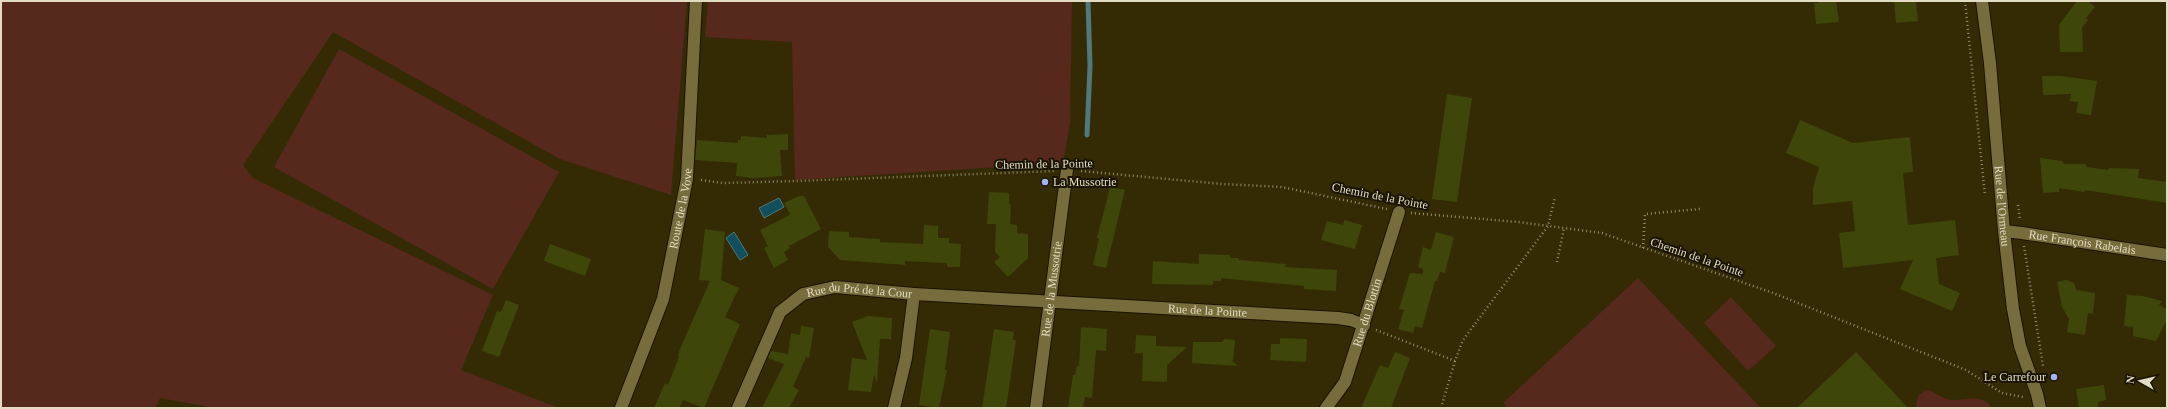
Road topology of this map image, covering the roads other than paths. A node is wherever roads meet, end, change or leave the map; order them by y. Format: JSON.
{"nodes":[{"id":1,"x":696,"y":1,"type":"edge"},
{"id":2,"x":1982,"y":1,"type":"edge"},
{"id":3,"x":1067,"y":170,"type":"road end"},
{"id":4,"x":1399,"y":212,"type":"road end"},
{"id":5,"x":2004,"y":232,"type":"junction"},
{"id":6,"x":2165,"y":254,"type":"edge"},
{"id":7,"x":914,"y":294,"type":"junction"},
{"id":8,"x":1050,"y":302,"type":"junction"},
{"id":9,"x":1364,"y":325,"type":"junction"},
{"id":10,"x":621,"y":408,"type":"edge"},
{"id":11,"x":738,"y":408,"type":"edge"},
{"id":12,"x":894,"y":408,"type":"edge"},
{"id":13,"x":1036,"y":408,"type":"edge"},
{"id":14,"x":1326,"y":408,"type":"edge"},
{"id":15,"x":2040,"y":408,"type":"edge"}],
"edges":[{"from":1,"to":10,"type":"street","name":"Route de la Vove"},
{"from":2,"to":5,"type":"street","name":"Rue de l'Ormeau"},
{"from":3,"to":8,"type":"street","name":"Rue de la Mussotrie"},
{"from":4,"to":9,"type":"street","name":"Rue du Blottin"},
{"from":5,"to":6,"type":"street","name":"Rue François Rabelais"},
{"from":5,"to":15,"type":"street","name":"Rue de l'Ormeau"},
{"from":7,"to":8,"type":"street","name":"Rue du Pré de la Cour"},
{"from":7,"to":11,"type":"street","name":"Rue du Pré de la Cour"},
{"from":7,"to":12,"type":"street"},
{"from":8,"to":9,"type":"street","name":"Rue de la Pointe"},
{"from":8,"to":13,"type":"street","name":"Rue de la Mussotrie"},
{"from":9,"to":14,"type":"street","name":"Rue du Blottin"}]}
